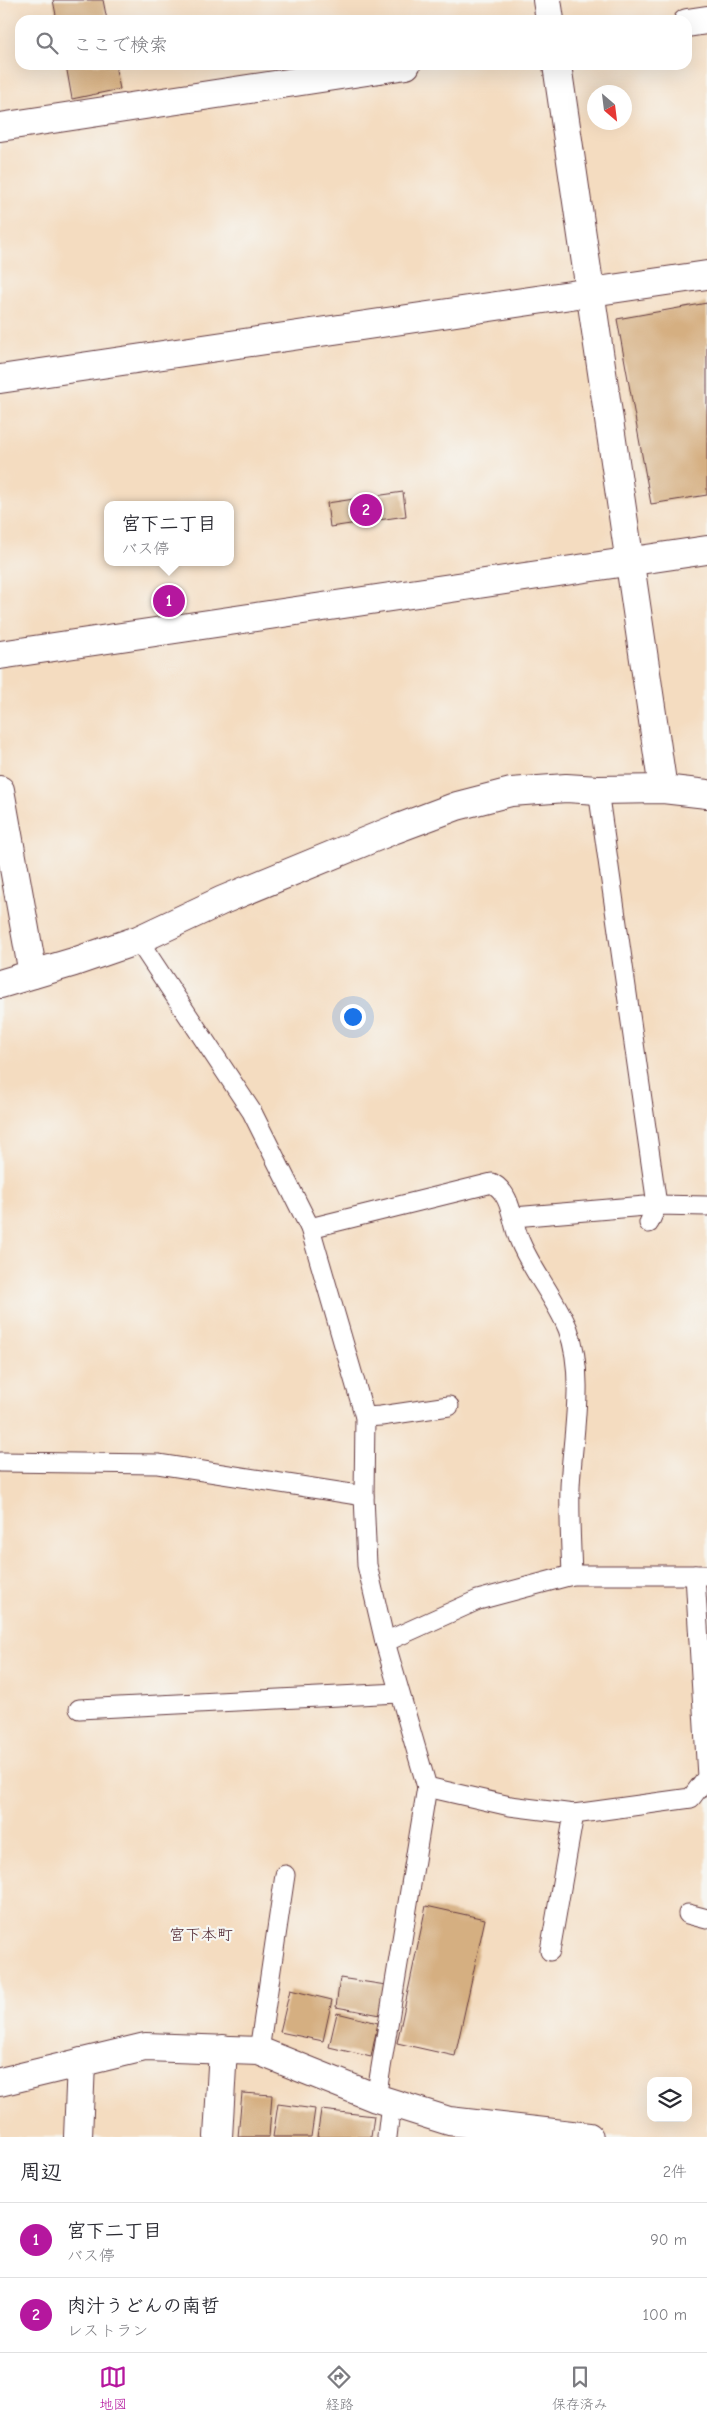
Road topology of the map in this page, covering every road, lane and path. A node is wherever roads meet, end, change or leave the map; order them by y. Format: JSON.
{"nodes":[{"id":1,"x":547,"y":0,"type":"edge"},
{"id":2,"x":549,"y":15,"type":"edge"},
{"id":3,"x":707,"y":20,"type":"edge"},
{"id":4,"x":692,"y":22,"type":"edge"},
{"id":5,"x":373,"y":70,"type":"edge"},
{"id":6,"x":558,"y":70,"type":"edge"},
{"id":7,"x":0,"y":126,"type":"edge"},
{"id":8,"x":707,"y":275,"type":"edge"},
{"id":9,"x":591,"y":293,"type":"junction"},
{"id":10,"x":0,"y":379,"type":"edge"},
{"id":11,"x":707,"y":550,"type":"edge"},
{"id":12,"x":630,"y":562,"type":"junction"},
{"id":13,"x":0,"y":654,"type":"edge"},
{"id":14,"x":663,"y":789,"type":"junction"},
{"id":15,"x":0,"y":790,"type":"edge"},
{"id":16,"x":598,"y":790,"type":"junction"},
{"id":17,"x":707,"y":794,"type":"edge"},
{"id":18,"x":138,"y":940,"type":"junction"},
{"id":19,"x":32,"y":974,"type":"junction"},
{"id":20,"x":0,"y":984,"type":"edge"},
{"id":21,"x":657,"y":1205,"type":"junction"},
{"id":22,"x":707,"y":1206,"type":"edge"},
{"id":23,"x":514,"y":1217,"type":"junction"},
{"id":24,"x":649,"y":1223,"type":"dead end"},
{"id":25,"x":310,"y":1228,"type":"junction"},
{"id":26,"x":449,"y":1406,"type":"dead end"},
{"id":27,"x":365,"y":1416,"type":"junction"},
{"id":28,"x":0,"y":1462,"type":"edge"},
{"id":29,"x":364,"y":1496,"type":"junction"},
{"id":30,"x":572,"y":1575,"type":"junction"},
{"id":31,"x":701,"y":1575,"type":"edge"},
{"id":32,"x":385,"y":1642,"type":"junction"},
{"id":33,"x":399,"y":1693,"type":"junction"},
{"id":34,"x":79,"y":1709,"type":"dead end"},
{"id":35,"x":427,"y":1787,"type":"junction"},
{"id":36,"x":574,"y":1814,"type":"junction"},
{"id":37,"x":285,"y":1875,"type":"dead end"},
{"id":38,"x":688,"y":1914,"type":"dead end"},
{"id":39,"x":707,"y":1919,"type":"edge"},
{"id":40,"x":550,"y":1951,"type":"dead end"},
{"id":41,"x":223,"y":2050,"type":"junction"},
{"id":42,"x":259,"y":2051,"type":"junction"},
{"id":43,"x":81,"y":2062,"type":"junction"},
{"id":44,"x":0,"y":2082,"type":"edge"},
{"id":45,"x":383,"y":2101,"type":"junction"},
{"id":46,"x":78,"y":2137,"type":"edge"},
{"id":47,"x":218,"y":2137,"type":"edge"},
{"id":48,"x":387,"y":2137,"type":"edge"},
{"id":49,"x":589,"y":2137,"type":"edge"}],
"edges":[{"from":1,"to":2,"type":"street"},
{"from":3,"to":4,"type":"street"},
{"from":5,"to":7,"type":"street"},
{"from":6,"to":9,"type":"street"},
{"from":8,"to":9,"type":"street"},
{"from":9,"to":10,"type":"street"},
{"from":9,"to":12,"type":"street"},
{"from":11,"to":12,"type":"street"},
{"from":12,"to":13,"type":"street"},
{"from":12,"to":14,"type":"street"},
{"from":14,"to":16,"type":"street"},
{"from":14,"to":17,"type":"street"},
{"from":15,"to":19,"type":"street"},
{"from":16,"to":18,"type":"street"},
{"from":16,"to":21,"type":"lane"},
{"from":18,"to":19,"type":"street"},
{"from":18,"to":25,"type":"lane"},
{"from":19,"to":20,"type":"street"},
{"from":21,"to":22,"type":"lane"},
{"from":21,"to":23,"type":"lane"},
{"from":21,"to":24,"type":"lane"},
{"from":23,"to":25,"type":"lane"},
{"from":23,"to":30,"type":"lane"},
{"from":25,"to":27,"type":"lane"},
{"from":26,"to":27,"type":"lane"},
{"from":27,"to":29,"type":"lane"},
{"from":28,"to":29,"type":"lane"},
{"from":29,"to":32,"type":"lane"},
{"from":30,"to":31,"type":"lane"},
{"from":30,"to":32,"type":"lane"},
{"from":31,"to":36,"type":"lane"},
{"from":32,"to":33,"type":"lane"},
{"from":33,"to":34,"type":"lane"},
{"from":33,"to":35,"type":"lane"},
{"from":35,"to":36,"type":"lane"},
{"from":35,"to":45,"type":"lane"},
{"from":36,"to":40,"type":"lane"},
{"from":37,"to":42,"type":"lane"},
{"from":38,"to":39,"type":"lane"},
{"from":41,"to":42,"type":"street"},
{"from":41,"to":43,"type":"street"},
{"from":41,"to":47,"type":"street"},
{"from":42,"to":45,"type":"street"},
{"from":43,"to":44,"type":"street"},
{"from":43,"to":46,"type":"street"},
{"from":45,"to":48,"type":"lane"},
{"from":45,"to":49,"type":"street"}]}
